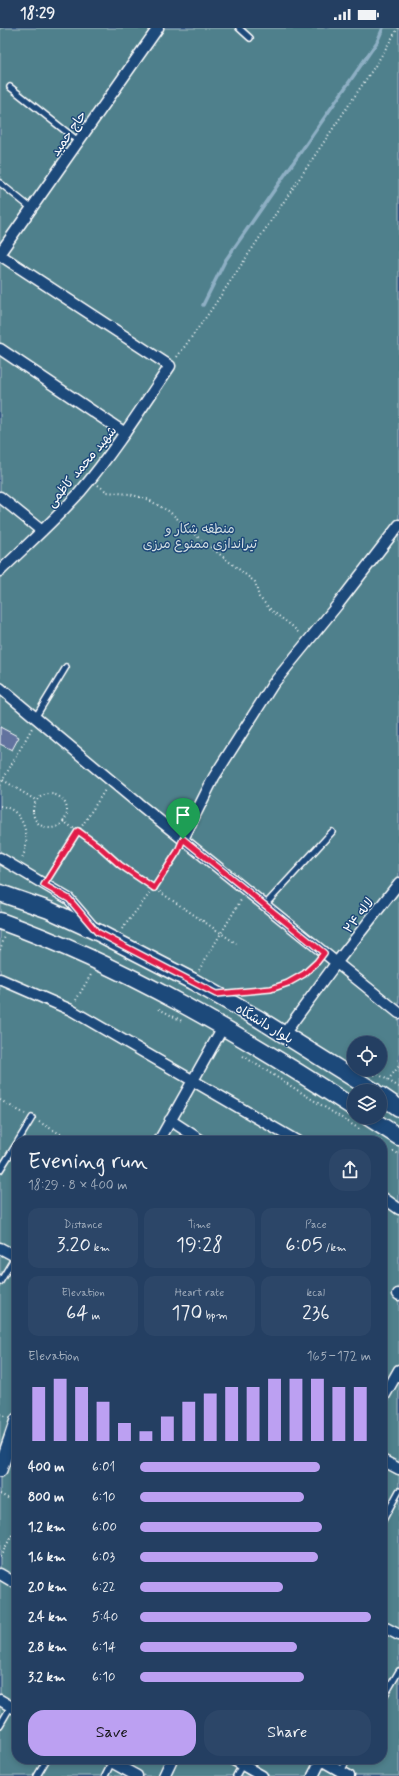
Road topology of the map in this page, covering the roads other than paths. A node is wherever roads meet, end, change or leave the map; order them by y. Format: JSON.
{"nodes":[{"id":1,"x":158,"y":28,"type":"edge"},
{"id":2,"x":239,"y":28,"type":"edge"},
{"id":3,"x":250,"y":38,"type":"dead end"},
{"id":4,"x":10,"y":87,"type":"dead end"},
{"id":5,"x":78,"y":140,"type":"junction"},
{"id":6,"x":0,"y":184,"type":"edge"},
{"id":7,"x":31,"y":208,"type":"junction"},
{"id":8,"x":0,"y":254,"type":"edge"},
{"id":9,"x":0,"y":349,"type":"edge"},
{"id":10,"x":125,"y":433,"type":"junction"},
{"id":11,"x":0,"y":497,"type":"edge"},
{"id":12,"x":399,"y":525,"type":"edge"},
{"id":13,"x":42,"y":531,"type":"junction"},
{"id":14,"x":0,"y":571,"type":"edge"},
{"id":15,"x":66,"y":667,"type":"dead end"},
{"id":16,"x":0,"y":688,"type":"edge"},
{"id":17,"x":35,"y":718,"type":"junction"},
{"id":18,"x":332,"y":832,"type":"dead end"},
{"id":19,"x":183,"y":839,"type":"junction"},
{"id":20,"x":0,"y":858,"type":"edge"},
{"id":21,"x":399,"y":883,"type":"edge"},
{"id":22,"x":0,"y":893,"type":"edge"},
{"id":23,"x":265,"y":905,"type":"junction"},
{"id":24,"x":2,"y":928,"type":"edge"},
{"id":25,"x":97,"y":932,"type":"junction"},
{"id":26,"x":337,"y":962,"type":"junction"},
{"id":27,"x":0,"y":979,"type":"edge"},
{"id":28,"x":399,"y":1013,"type":"edge"},
{"id":29,"x":223,"y":1027,"type":"junction"},
{"id":30,"x":284,"y":1034,"type":"junction"},
{"id":31,"x":192,"y":1080,"type":"junction"},
{"id":32,"x":363,"y":1084,"type":"edge"},
{"id":33,"x":387,"y":1100,"type":"edge"},
{"id":34,"x":347,"y":1104,"type":"edge"},
{"id":35,"x":399,"y":1108,"type":"edge"},
{"id":36,"x":32,"y":1118,"type":"dead end"},
{"id":37,"x":170,"y":1120,"type":"junction"},
{"id":38,"x":379,"y":1124,"type":"edge"},
{"id":39,"x":22,"y":1136,"type":"edge"},
{"id":40,"x":162,"y":1136,"type":"edge"},
{"id":41,"x":194,"y":1136,"type":"edge"},
{"id":42,"x":287,"y":1136,"type":"edge"},
{"id":43,"x":399,"y":1137,"type":"edge"},
{"id":44,"x":12,"y":1151,"type":"edge"},
{"id":45,"x":0,"y":1170,"type":"edge"},
{"id":46,"x":387,"y":1200,"type":"edge"},
{"id":47,"x":399,"y":1208,"type":"edge"},
{"id":48,"x":0,"y":1248,"type":"edge"},
{"id":49,"x":12,"y":1254,"type":"edge"},
{"id":50,"x":12,"y":1262,"type":"edge"},
{"id":51,"x":0,"y":1282,"type":"edge"},
{"id":52,"x":399,"y":1370,"type":"edge"},
{"id":53,"x":387,"y":1391,"type":"edge"},
{"id":54,"x":12,"y":1435,"type":"edge"},
{"id":55,"x":387,"y":1463,"type":"edge"},
{"id":56,"x":0,"y":1470,"type":"edge"},
{"id":57,"x":399,"y":1470,"type":"edge"},
{"id":58,"x":399,"y":1491,"type":"edge"},
{"id":59,"x":387,"y":1513,"type":"edge"},
{"id":60,"x":0,"y":1574,"type":"edge"},
{"id":61,"x":12,"y":1581,"type":"edge"},
{"id":62,"x":387,"y":1629,"type":"edge"},
{"id":63,"x":399,"y":1635,"type":"edge"},
{"id":64,"x":399,"y":1671,"type":"edge"},
{"id":65,"x":387,"y":1691,"type":"edge"},
{"id":66,"x":0,"y":1700,"type":"edge"},
{"id":67,"x":12,"y":1707,"type":"edge"},
{"id":68,"x":12,"y":1710,"type":"edge"},
{"id":69,"x":0,"y":1725,"type":"edge"},
{"id":70,"x":44,"y":1764,"type":"edge"},
{"id":71,"x":108,"y":1764,"type":"edge"},
{"id":72,"x":115,"y":1764,"type":"edge"},
{"id":73,"x":170,"y":1764,"type":"edge"},
{"id":74,"x":318,"y":1764,"type":"edge"},
{"id":75,"x":327,"y":1764,"type":"edge"},
{"id":76,"x":347,"y":1764,"type":"edge"},
{"id":77,"x":242,"y":1765,"type":"joint"},
{"id":78,"x":345,"y":1774,"type":"edge"},
{"id":79,"x":37,"y":1776,"type":"edge"},
{"id":80,"x":105,"y":1776,"type":"edge"},
{"id":81,"x":137,"y":1776,"type":"edge"},
{"id":82,"x":164,"y":1776,"type":"edge"},
{"id":83,"x":236,"y":1776,"type":"edge"},
{"id":84,"x":262,"y":1776,"type":"edge"},
{"id":85,"x":313,"y":1776,"type":"edge"}],
"edges":[{"from":1,"to":5,"type":"street","name":"حاج حمید"},
{"from":2,"to":3,"type":"lane"},
{"from":4,"to":5,"type":"lane"},
{"from":5,"to":7,"type":"street","name":"حاج حمید"},
{"from":6,"to":7,"type":"lane"},
{"from":7,"to":8,"type":"street","name":"حاج حمید"},
{"from":8,"to":10,"type":"street","name":"شهید محمد کاظمی"},
{"from":9,"to":10,"type":"street"},
{"from":10,"to":13,"type":"street","name":"شهید محمد کاظمی"},
{"from":11,"to":13,"type":"street"},
{"from":12,"to":19,"type":"street"},
{"from":13,"to":14,"type":"street","name":"شهید محمد کاظمی"},
{"from":15,"to":17,"type":"lane"},
{"from":16,"to":17,"type":"street"},
{"from":17,"to":19,"type":"street"},
{"from":18,"to":23,"type":"lane"},
{"from":19,"to":23,"type":"street"},
{"from":20,"to":25,"type":"street"},
{"from":21,"to":26,"type":"street","name":"لاله ۲۴"},
{"from":22,"to":25,"type":"main road","name":"بلوار دانشگاه"},
{"from":23,"to":26,"type":"street"},
{"from":24,"to":29,"type":"main road","name":"بلوار دانشگاه"},
{"from":25,"to":30,"type":"main road","name":"بلوار دانشگاه"},
{"from":26,"to":28,"type":"street"},
{"from":26,"to":30,"type":"street","name":"لاله ۲۴"},
{"from":27,"to":31,"type":"street"},
{"from":29,"to":31,"type":"street"},
{"from":29,"to":34,"type":"main road","name":"بلوار دانشگاه"},
{"from":30,"to":32,"type":"main road","name":"بلوار دانشگاه"},
{"from":31,"to":37,"type":"street"},
{"from":31,"to":42,"type":"street"},
{"from":33,"to":35,"type":"main road"},
{"from":36,"to":39,"type":"lane"},
{"from":37,"to":40,"type":"street"},
{"from":37,"to":41,"type":"street"},
{"from":38,"to":43,"type":"main road"},
{"from":44,"to":45,"type":"lane"},
{"from":46,"to":47,"type":"street"},
{"from":48,"to":49,"type":"street"},
{"from":50,"to":51,"type":"lane"},
{"from":52,"to":53,"type":"street"},
{"from":54,"to":56,"type":"street"},
{"from":55,"to":57,"type":"street"},
{"from":58,"to":59,"type":"lane"},
{"from":60,"to":61,"type":"street"},
{"from":62,"to":63,"type":"street"},
{"from":64,"to":65,"type":"lane"},
{"from":66,"to":67,"type":"street"},
{"from":68,"to":69,"type":"lane"},
{"from":70,"to":79,"type":"lane"},
{"from":71,"to":80,"type":"lane"},
{"from":72,"to":81,"type":"street"},
{"from":73,"to":82,"type":"street"},
{"from":74,"to":85,"type":"street"},
{"from":75,"to":78,"type":"street"},
{"from":76,"to":78,"type":"lane"},
{"from":77,"to":83,"type":"lane"},
{"from":77,"to":84,"type":"street"}]}
